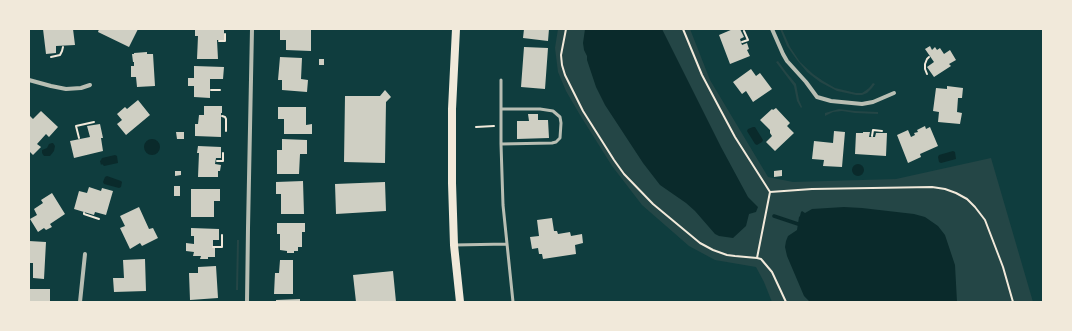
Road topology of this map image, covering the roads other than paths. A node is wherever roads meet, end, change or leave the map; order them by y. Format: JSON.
{"nodes":[{"id":1,"x":252,"y":29,"type":"edge"},
{"id":2,"x":456,"y":29,"type":"edge"},
{"id":3,"x":772,"y":29,"type":"edge"},
{"id":4,"x":29,"y":80,"type":"edge"},
{"id":5,"x":501,"y":80,"type":"dead end"},
{"id":6,"x":90,"y":85,"type":"dead end"},
{"id":7,"x":894,"y":93,"type":"dead end"},
{"id":8,"x":501,"y":110,"type":"junction"},
{"id":9,"x":500,"y":144,"type":"junction"},
{"id":10,"x":508,"y":244,"type":"junction"},
{"id":11,"x":454,"y":245,"type":"junction"},
{"id":12,"x":85,"y":254,"type":"dead end"},
{"id":13,"x":80,"y":302,"type":"edge"},
{"id":14,"x":247,"y":302,"type":"edge"},
{"id":15,"x":460,"y":302,"type":"edge"},
{"id":16,"x":514,"y":302,"type":"edge"}],
"edges":[{"from":1,"to":14,"type":"street"},
{"from":2,"to":11,"type":"main road"},
{"from":3,"to":7,"type":"street"},
{"from":4,"to":6,"type":"street"},
{"from":5,"to":8,"type":"lane"},
{"from":8,"to":9,"type":"lane"},
{"from":8,"to":9,"type":"lane"},
{"from":9,"to":10,"type":"lane"},
{"from":10,"to":11,"type":"lane"},
{"from":10,"to":16,"type":"lane"},
{"from":11,"to":15,"type":"main road"},
{"from":12,"to":13,"type":"street"}]}
